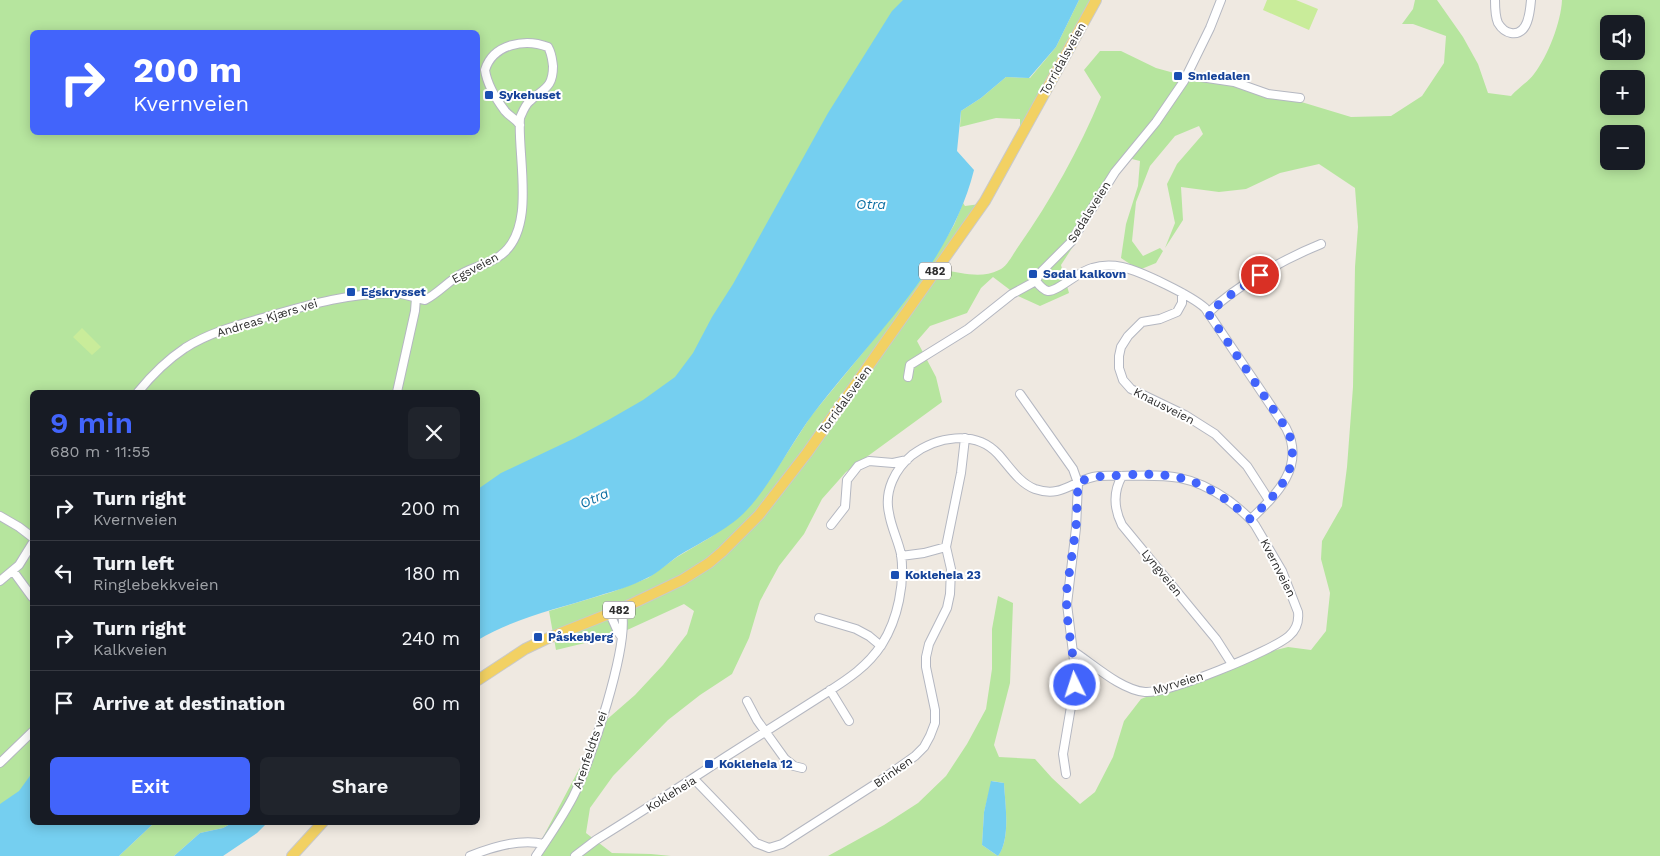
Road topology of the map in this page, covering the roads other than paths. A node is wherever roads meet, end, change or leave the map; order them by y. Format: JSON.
{"nodes":[{"id":1,"x":1096,"y":0,"type":"edge"},
{"id":2,"x":1221,"y":0,"type":"edge"},
{"id":3,"x":1495,"y":0,"type":"edge"},
{"id":4,"x":1531,"y":0,"type":"edge"},
{"id":5,"x":1187,"y":75,"type":"junction"},
{"id":6,"x":1300,"y":98,"type":"dead end"},
{"id":7,"x":520,"y":125,"type":"junction"},
{"id":8,"x":1321,"y":244,"type":"dead end"},
{"id":9,"x":1036,"y":281,"type":"junction"},
{"id":10,"x":1182,"y":293,"type":"junction"},
{"id":11,"x":416,"y":298,"type":"junction"},
{"id":12,"x":1208,"y":313,"type":"junction"},
{"id":13,"x":908,"y":377,"type":"dead end"},
{"id":14,"x":140,"y":390,"type":"edge"},
{"id":15,"x":396,"y":390,"type":"edge"},
{"id":16,"x":1020,"y":394,"type":"dead end"},
{"id":17,"x":965,"y":438,"type":"junction"},
{"id":18,"x":907,"y":460,"type":"junction"},
{"id":19,"x":1122,"y":476,"type":"junction"},
{"id":20,"x":1078,"y":483,"type":"junction"},
{"id":21,"x":1269,"y":500,"type":"junction"},
{"id":22,"x":0,"y":516,"type":"edge"},
{"id":23,"x":1250,"y":519,"type":"junction"},
{"id":24,"x":831,"y":525,"type":"dead end"},
{"id":25,"x":30,"y":535,"type":"edge"},
{"id":26,"x":946,"y":547,"type":"junction"},
{"id":27,"x":30,"y":548,"type":"edge"},
{"id":28,"x":901,"y":556,"type":"junction"},
{"id":29,"x":13,"y":571,"type":"junction"},
{"id":30,"x":0,"y":581,"type":"edge"},
{"id":31,"x":30,"y":594,"type":"edge"},
{"id":32,"x":622,"y":609,"type":"junction"},
{"id":33,"x":610,"y":614,"type":"junction"},
{"id":34,"x":819,"y":618,"type":"dead end"},
{"id":35,"x":622,"y":636,"type":"junction"},
{"id":36,"x":881,"y":646,"type":"junction"},
{"id":37,"x":1073,"y":651,"type":"junction"},
{"id":38,"x":1232,"y":664,"type":"junction"},
{"id":39,"x":480,"y":679,"type":"edge"},
{"id":40,"x":830,"y":690,"type":"junction"},
{"id":41,"x":747,"y":701,"type":"dead end"},
{"id":42,"x":849,"y":721,"type":"dead end"},
{"id":43,"x":767,"y":732,"type":"junction"},
{"id":44,"x":30,"y":734,"type":"edge"},
{"id":45,"x":0,"y":763,"type":"edge"},
{"id":46,"x":802,"y":768,"type":"dead end"},
{"id":47,"x":1066,"y":774,"type":"dead end"},
{"id":48,"x":694,"y":779,"type":"junction"},
{"id":49,"x":320,"y":825,"type":"edge"},
{"id":50,"x":544,"y":844,"type":"junction"},
{"id":51,"x":292,"y":856,"type":"edge"},
{"id":52,"x":470,"y":856,"type":"edge"},
{"id":53,"x":536,"y":856,"type":"edge"},
{"id":54,"x":575,"y":856,"type":"edge"}],
"edges":[{"from":1,"to":32,"type":"main road","name":"Torridalsveien","number":"482"},
{"from":2,"to":5,"type":"street","name":"Sødalsveien"},
{"from":3,"to":4,"type":"street"},
{"from":5,"to":6,"type":"street"},
{"from":5,"to":9,"type":"street","name":"Sødalsveien"},
{"from":7,"to":7,"type":"street","name":"Egsveien"},
{"from":7,"to":11,"type":"street","name":"Egsveien"},
{"from":8,"to":12,"type":"street"},
{"from":9,"to":10,"type":"street"},
{"from":9,"to":13,"type":"street","name":"Sødalsveien"},
{"from":10,"to":12,"type":"street"},
{"from":10,"to":21,"type":"street","name":"Knausveien"},
{"from":11,"to":14,"type":"street","name":"Andreas Kjærs vei"},
{"from":11,"to":15,"type":"street"},
{"from":12,"to":21,"type":"street"},
{"from":16,"to":20,"type":"street"},
{"from":17,"to":18,"type":"street","name":"Kokleheia"},
{"from":17,"to":20,"type":"street","name":"Kokleheia"},
{"from":17,"to":26,"type":"street","name":"Brinken"},
{"from":18,"to":24,"type":"street","name":"Kokleheia"},
{"from":18,"to":28,"type":"street","name":"Kokleheia"},
{"from":19,"to":20,"type":"street","name":"Kvernveien"},
{"from":19,"to":23,"type":"street","name":"Kvernveien"},
{"from":19,"to":38,"type":"street","name":"Lyngveien"},
{"from":20,"to":37,"type":"street"},
{"from":21,"to":23,"type":"street"},
{"from":22,"to":25,"type":"street"},
{"from":23,"to":38,"type":"street","name":"Kvernveien"},
{"from":26,"to":28,"type":"street"},
{"from":26,"to":48,"type":"street","name":"Brinken"},
{"from":27,"to":29,"type":"street"},
{"from":28,"to":36,"type":"street","name":"Kokleheia"},
{"from":29,"to":30,"type":"street"},
{"from":29,"to":31,"type":"street"},
{"from":32,"to":33,"type":"main road","name":"Torridalsveien","number":"482"},
{"from":32,"to":35,"type":"street","name":"Arenfeldts vei"},
{"from":33,"to":35,"type":"street"},
{"from":33,"to":39,"type":"main road","name":"Torridalsveien","number":"482"},
{"from":34,"to":36,"type":"street"},
{"from":35,"to":50,"type":"street","name":"Arenfeldts vei"},
{"from":36,"to":40,"type":"street","name":"Kokleheia"},
{"from":37,"to":38,"type":"street","name":"Myrveien"},
{"from":37,"to":47,"type":"street"},
{"from":40,"to":42,"type":"street"},
{"from":40,"to":43,"type":"street","name":"Kokleheia"},
{"from":41,"to":43,"type":"street"},
{"from":43,"to":46,"type":"street"},
{"from":43,"to":48,"type":"street","name":"Kokleheia"},
{"from":44,"to":45,"type":"street"},
{"from":48,"to":54,"type":"street","name":"Kokleheia"},
{"from":49,"to":51,"type":"main road"},
{"from":50,"to":52,"type":"street"},
{"from":50,"to":53,"type":"street","name":"Arenfeldts vei"}]}
